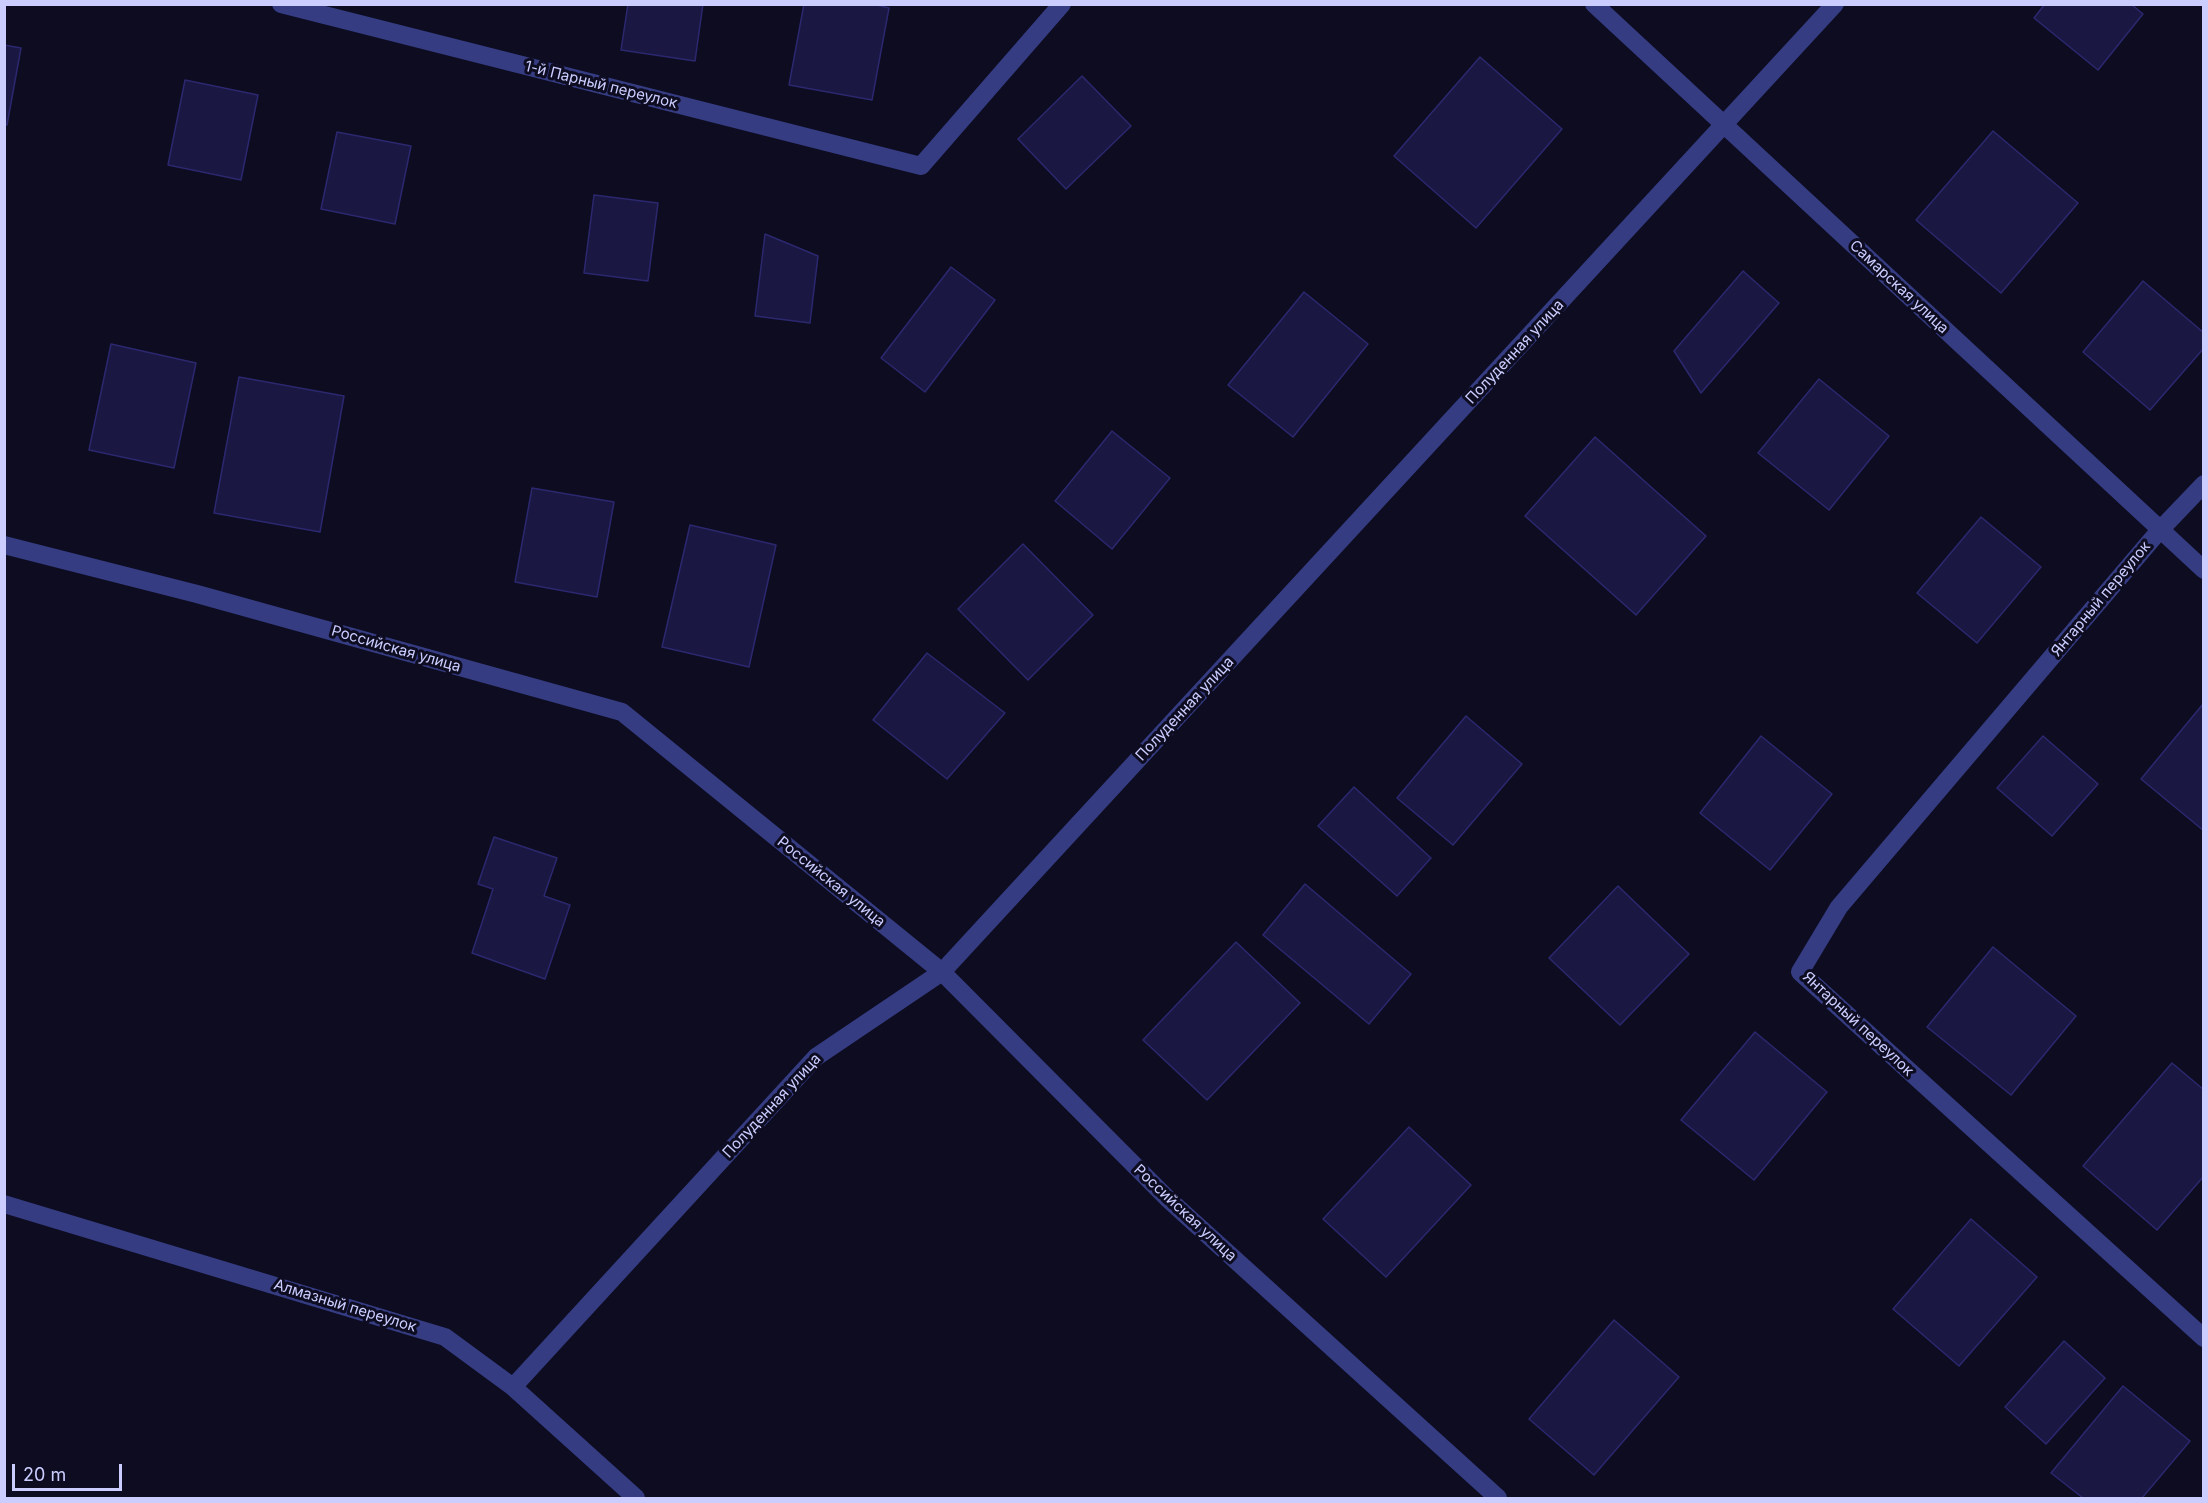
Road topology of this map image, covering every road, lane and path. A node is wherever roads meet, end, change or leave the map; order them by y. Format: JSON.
{"nodes":[{"id":1,"x":281,"y":4,"type":"edge"},
{"id":2,"x":1062,"y":4,"type":"edge"},
{"id":3,"x":1594,"y":4,"type":"edge"},
{"id":4,"x":1835,"y":4,"type":"edge"},
{"id":5,"x":1725,"y":125,"type":"junction"},
{"id":6,"x":2204,"y":484,"type":"edge"},
{"id":7,"x":2159,"y":531,"type":"junction"},
{"id":8,"x":4,"y":545,"type":"edge"},
{"id":9,"x":2204,"y":570,"type":"edge"},
{"id":10,"x":942,"y":972,"type":"junction"},
{"id":11,"x":4,"y":1204,"type":"edge"},
{"id":12,"x":2204,"y":1338,"type":"edge"},
{"id":13,"x":513,"y":1388,"type":"junction"},
{"id":14,"x":636,"y":1498,"type":"edge"},
{"id":15,"x":1498,"y":1498,"type":"edge"}],
"edges":[{"from":1,"to":2,"type":"street","name":"1-й Парный переулок"},
{"from":3,"to":5,"type":"street","name":"Самарская улица"},
{"from":4,"to":5,"type":"street","name":"Полуденная улица"},
{"from":5,"to":7,"type":"street","name":"Самарская улица"},
{"from":5,"to":10,"type":"street","name":"Полуденная улица"},
{"from":6,"to":7,"type":"street"},
{"from":7,"to":9,"type":"street","name":"Самарская улица"},
{"from":7,"to":12,"type":"street","name":"Янтарный переулок"},
{"from":8,"to":10,"type":"street","name":"Российская улица"},
{"from":10,"to":13,"type":"street","name":"Полуденная улица"},
{"from":10,"to":15,"type":"street","name":"Российская улица"},
{"from":11,"to":13,"type":"street","name":"Алмазный переулок"},
{"from":13,"to":14,"type":"street","name":"Алмазный переулок"}]}
